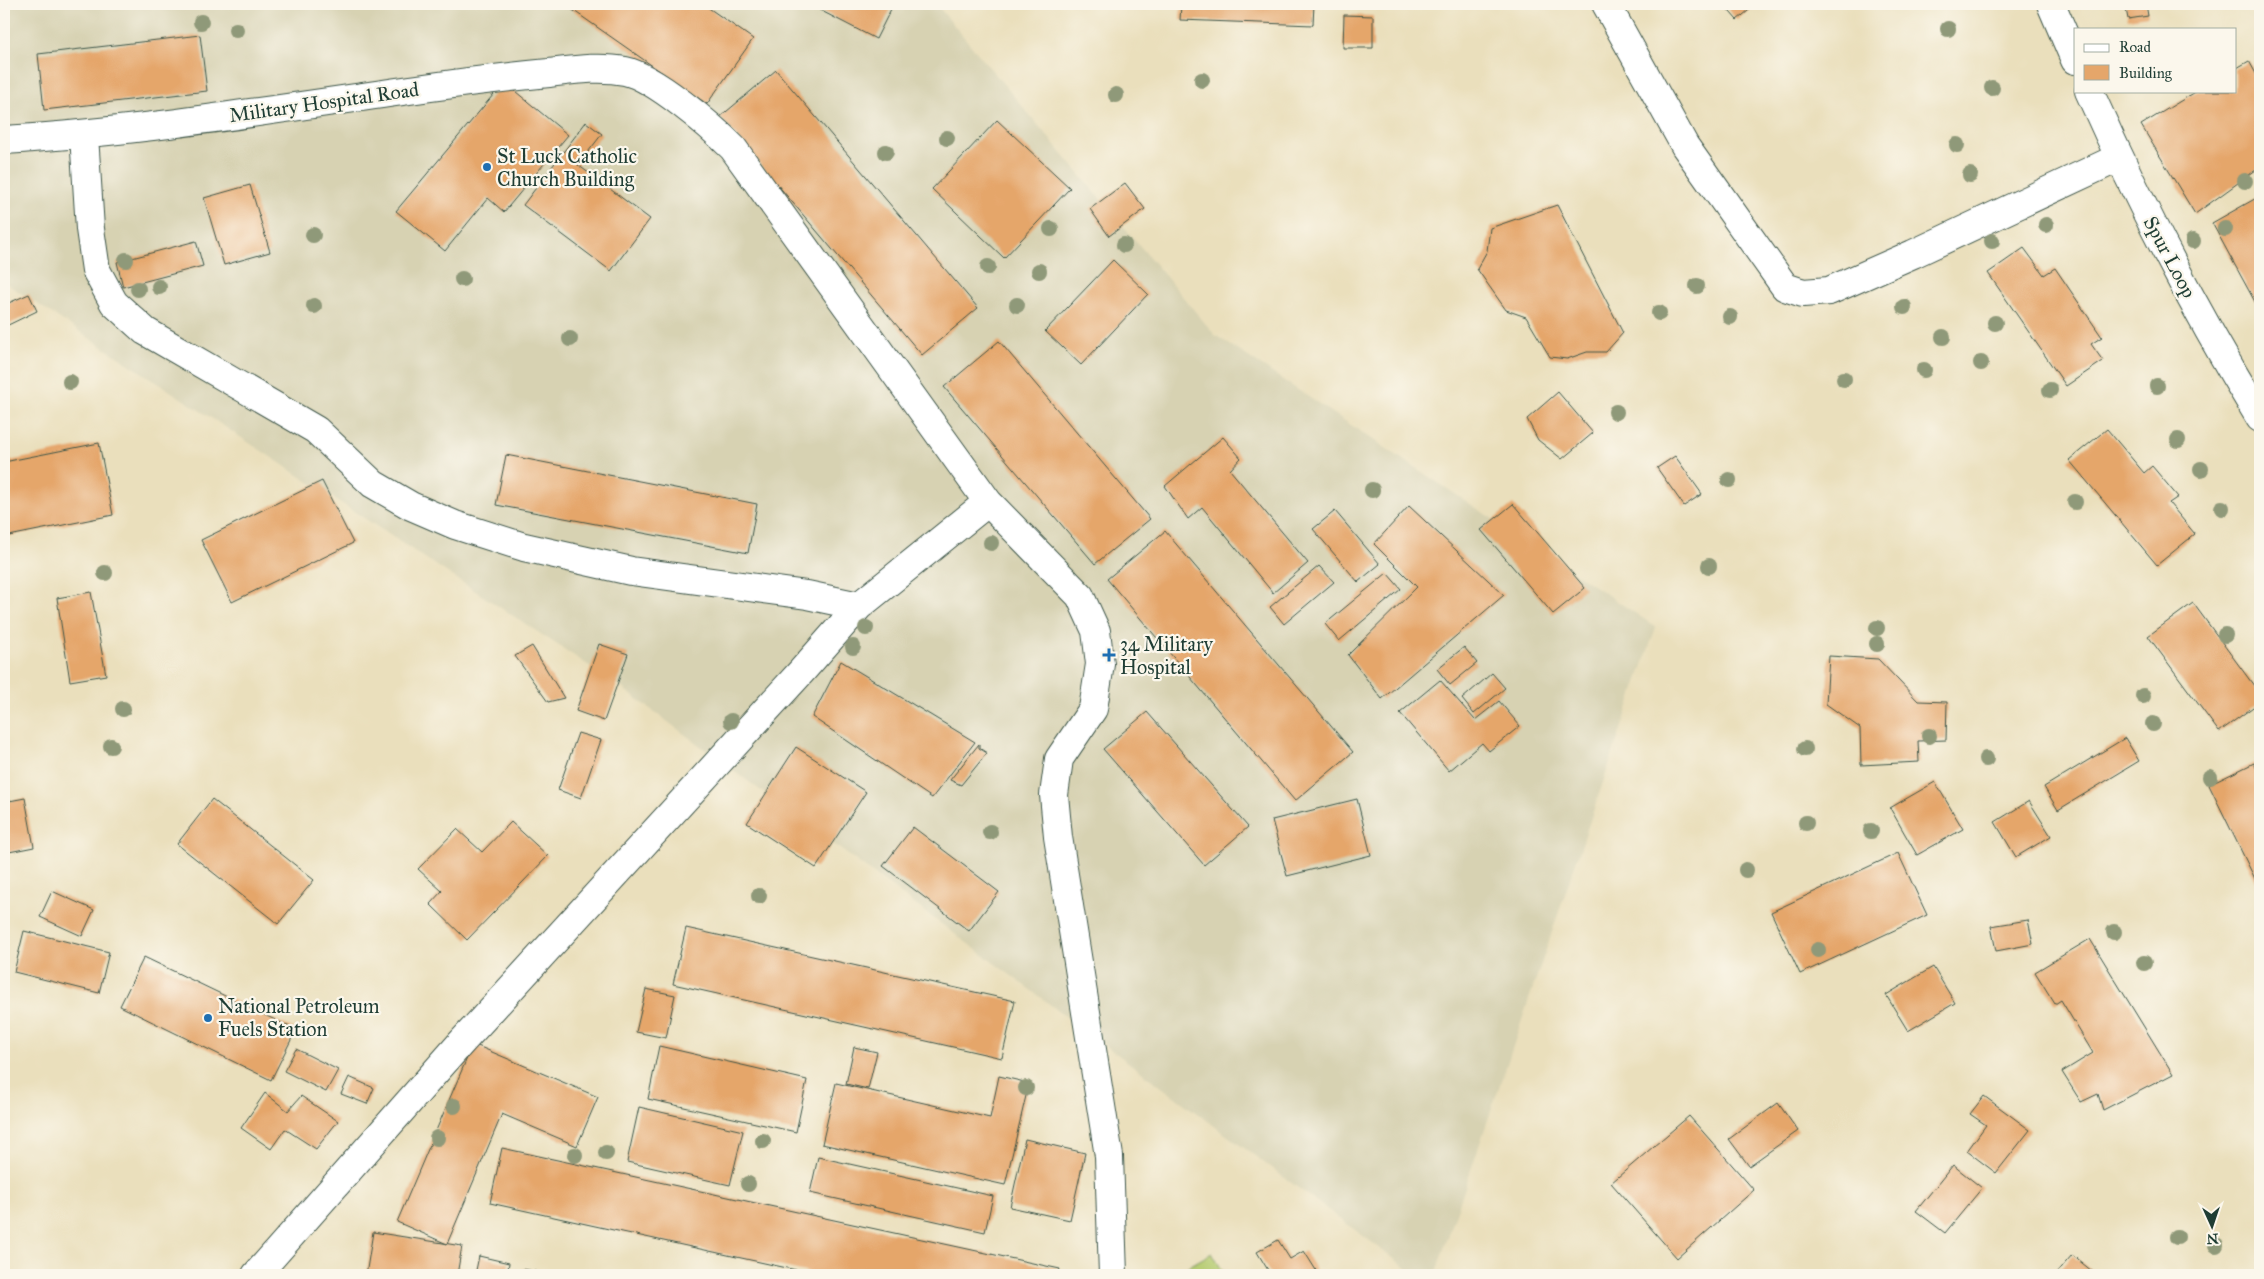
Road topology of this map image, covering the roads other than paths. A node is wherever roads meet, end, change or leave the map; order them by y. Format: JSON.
{"nodes":[{"id":1,"x":1606,"y":4,"type":"edge"},
{"id":2,"x":2051,"y":4,"type":"edge"},
{"id":3,"x":2074,"y":58,"type":"edge"},
{"id":4,"x":2089,"y":92,"type":"edge"},
{"id":5,"x":84,"y":135,"type":"junction"},
{"id":6,"x":4,"y":140,"type":"edge"},
{"id":7,"x":2118,"y":158,"type":"junction"},
{"id":8,"x":2260,"y":418,"type":"edge"},
{"id":9,"x":988,"y":502,"type":"junction"},
{"id":10,"x":859,"y":606,"type":"junction"},
{"id":11,"x":256,"y":1275,"type":"edge"},
{"id":12,"x":1113,"y":1275,"type":"edge"}],
"edges":[{"from":1,"to":7,"type":"street"},
{"from":2,"to":3,"type":"street"},
{"from":4,"to":7,"type":"street","name":"Spur Loop"},
{"from":5,"to":6,"type":"street","name":"Military Hospital Road"},
{"from":5,"to":9,"type":"street","name":"Military Hospital Road"},
{"from":5,"to":10,"type":"street"},
{"from":7,"to":8,"type":"street","name":"Spur Loop"},
{"from":9,"to":10,"type":"street"},
{"from":9,"to":12,"type":"street","name":"Military Hospital Road"},
{"from":10,"to":11,"type":"street"}]}
